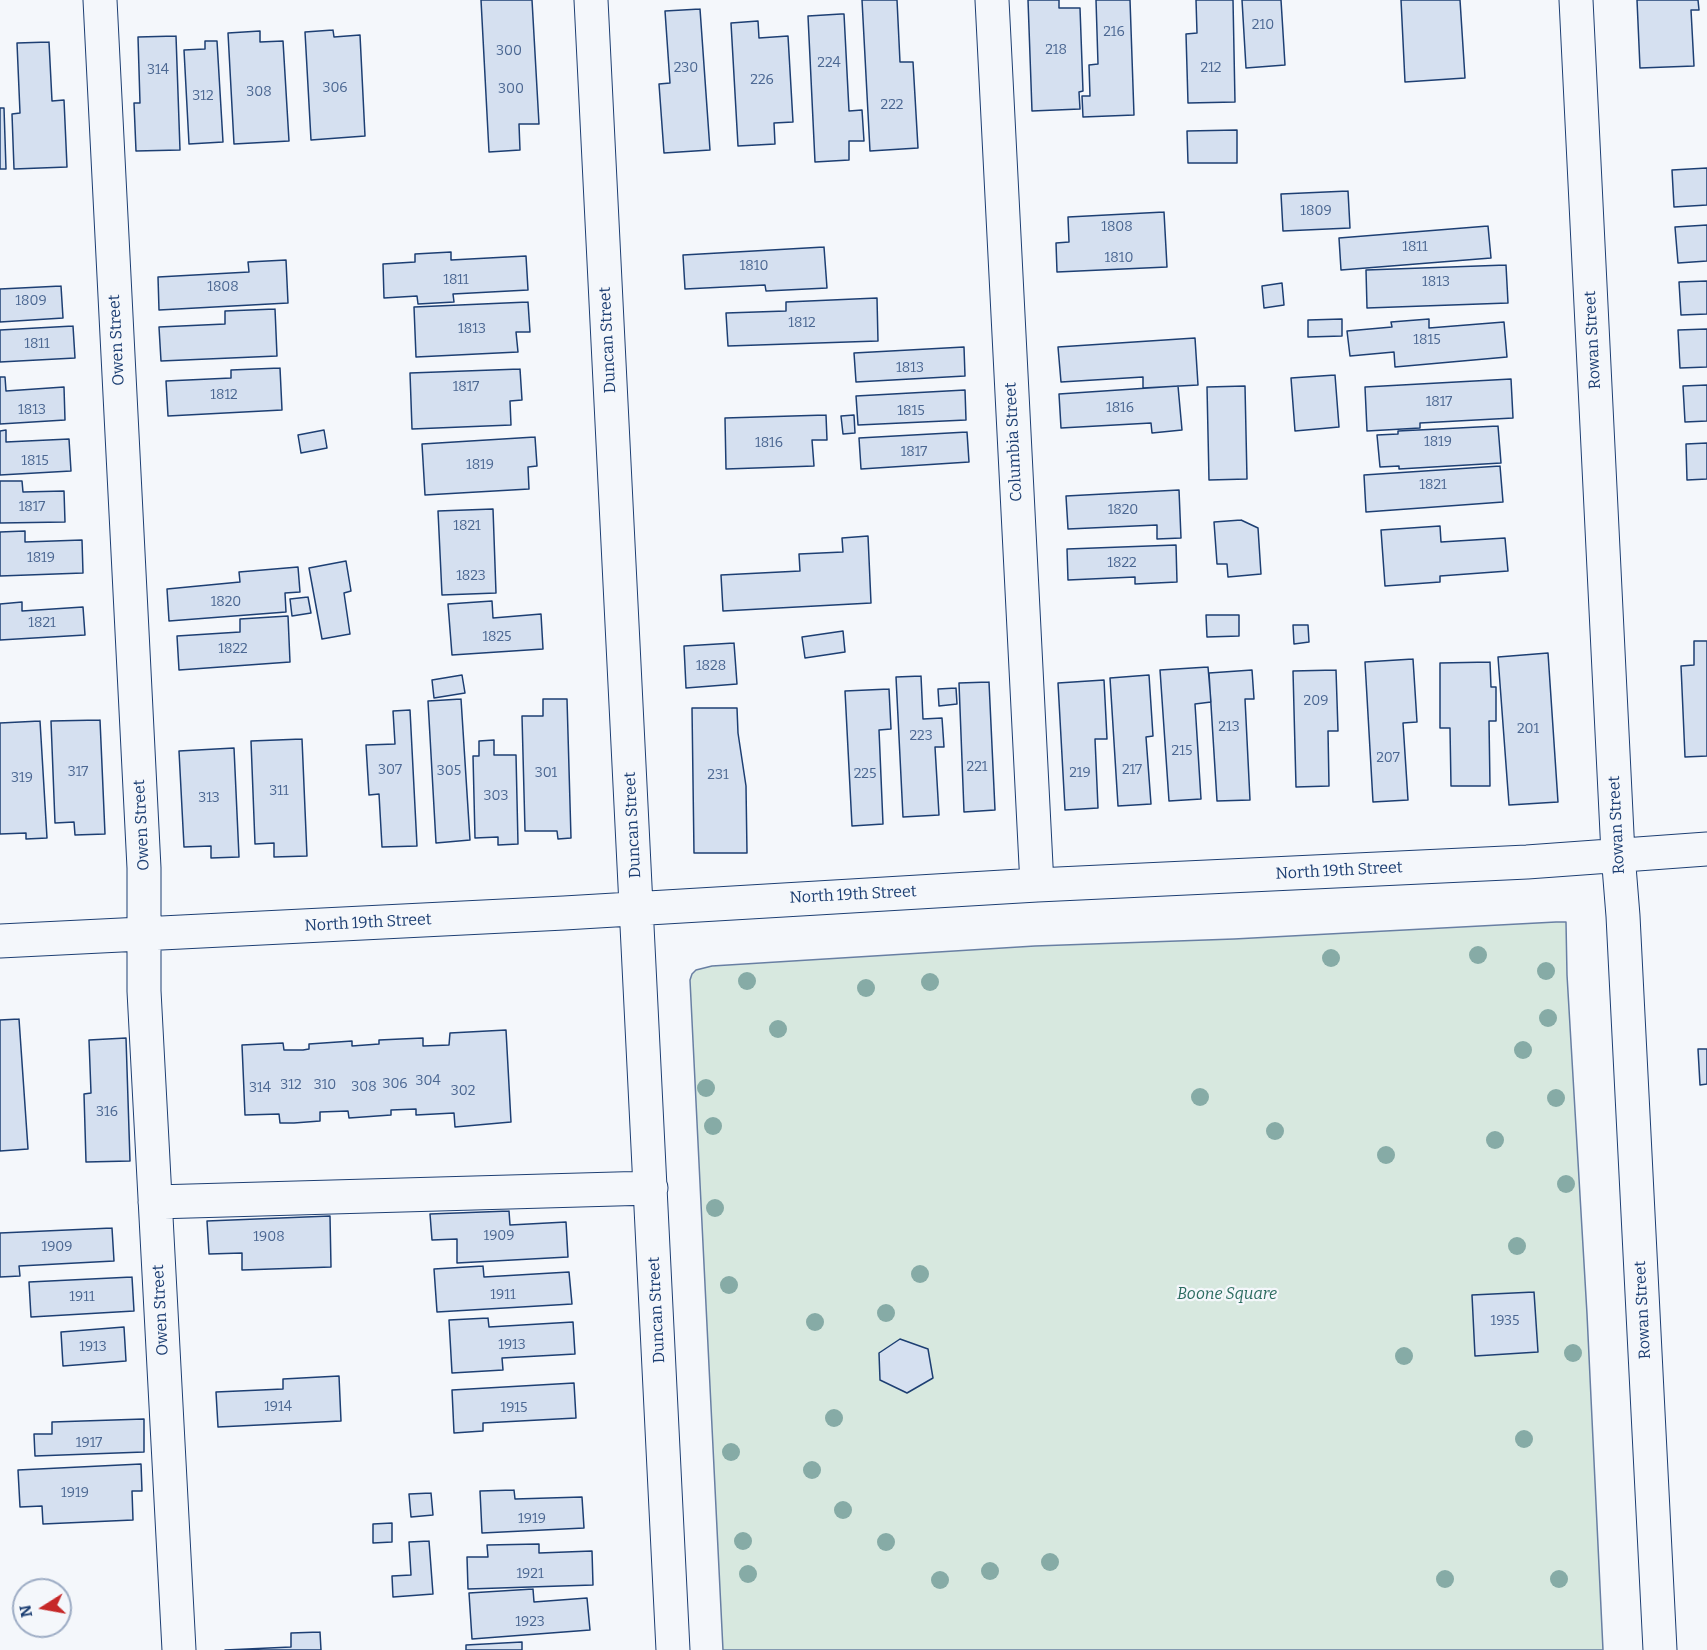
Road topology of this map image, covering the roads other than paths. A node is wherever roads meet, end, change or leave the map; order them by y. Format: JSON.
{"nodes":[{"id":1,"x":100,"y":0,"type":"edge"},
{"id":2,"x":591,"y":0,"type":"edge"},
{"id":3,"x":992,"y":0,"type":"edge"},
{"id":4,"x":1576,"y":0,"type":"edge"},
{"id":5,"x":1707,"y":849,"type":"edge"},
{"id":6,"x":1618,"y":854,"type":"junction"},
{"id":7,"x":1036,"y":885,"type":"junction"},
{"id":8,"x":637,"y":907,"type":"junction"},
{"id":9,"x":143,"y":935,"type":"junction"},
{"id":10,"x":0,"y":942,"type":"edge"},
{"id":11,"x":651,"y":1188,"type":"junction"},
{"id":12,"x":155,"y":1202,"type":"junction"},
{"id":13,"x":179,"y":1650,"type":"edge"},
{"id":14,"x":674,"y":1650,"type":"edge"},
{"id":15,"x":1660,"y":1650,"type":"edge"}],
"edges":[{"from":1,"to":9,"type":"street","name":"Owen Street"},
{"from":2,"to":8,"type":"street","name":"Duncan Street"},
{"from":3,"to":7,"type":"street","name":"Columbia Street"},
{"from":4,"to":6,"type":"street","name":"Rowan Street"},
{"from":5,"to":6,"type":"street","name":"North 19th Street"},
{"from":6,"to":7,"type":"street","name":"North 19th Street"},
{"from":6,"to":15,"type":"street","name":"Rowan Street"},
{"from":7,"to":8,"type":"street","name":"North 19th Street"},
{"from":8,"to":9,"type":"street","name":"North 19th Street"},
{"from":8,"to":11,"type":"street","name":"Duncan Street"},
{"from":9,"to":10,"type":"street","name":"North 19th Street"},
{"from":9,"to":12,"type":"street","name":"Owen Street"},
{"from":11,"to":12,"type":"street"},
{"from":11,"to":14,"type":"street","name":"Duncan Street"},
{"from":12,"to":13,"type":"street","name":"Owen Street"}]}
